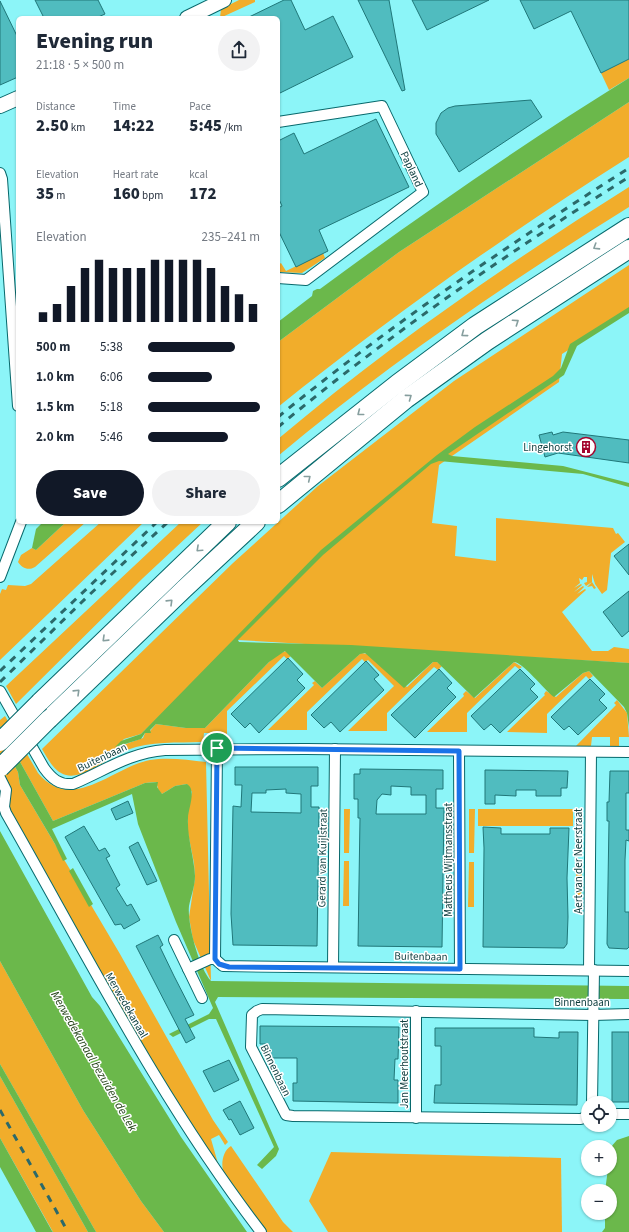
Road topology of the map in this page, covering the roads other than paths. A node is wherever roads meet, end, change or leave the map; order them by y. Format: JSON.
{"nodes":[{"id":1,"x":224,"y":0,"type":"edge"},
{"id":2,"x":191,"y":16,"type":"edge"},
{"id":3,"x":16,"y":99,"type":"edge"},
{"id":4,"x":0,"y":106,"type":"edge"},
{"id":5,"x":280,"y":122,"type":"edge"},
{"id":6,"x":0,"y":173,"type":"edge"},
{"id":7,"x":629,"y":227,"type":"edge"},
{"id":8,"x":629,"y":249,"type":"edge"},
{"id":9,"x":280,"y":278,"type":"edge"},
{"id":10,"x":16,"y":378,"type":"edge"},
{"id":11,"x":280,"y":476,"type":"edge"},
{"id":12,"x":280,"y":502,"type":"edge"},
{"id":13,"x":20,"y":524,"type":"edge"},
{"id":14,"x":225,"y":524,"type":"edge"},
{"id":15,"x":254,"y":524,"type":"edge"},
{"id":16,"x":0,"y":577,"type":"edge"},
{"id":17,"x":0,"y":691,"type":"edge"},
{"id":18,"x":0,"y":742,"type":"edge"},
{"id":19,"x":217,"y":748,"type":"junction"},
{"id":20,"x":335,"y":749,"type":"junction"},
{"id":21,"x":459,"y":751,"type":"junction"},
{"id":22,"x":591,"y":752,"type":"junction"},
{"id":23,"x":629,"y":752,"type":"edge"},
{"id":24,"x":0,"y":768,"type":"edge"},
{"id":25,"x":0,"y":778,"type":"edge"},
{"id":26,"x":174,"y":940,"type":"dead end"},
{"id":27,"x":211,"y":960,"type":"junction"},
{"id":28,"x":333,"y":967,"type":"junction"},
{"id":29,"x":190,"y":968,"type":"junction"},
{"id":30,"x":460,"y":969,"type":"junction"},
{"id":31,"x":592,"y":970,"type":"junction"},
{"id":32,"x":629,"y":971,"type":"edge"},
{"id":33,"x":202,"y":998,"type":"dead end"},
{"id":34,"x":416,"y":1011,"type":"junction"},
{"id":35,"x":629,"y":1014,"type":"edge"},
{"id":36,"x":593,"y":1015,"type":"junction"},
{"id":37,"x":592,"y":1096,"type":"edge"},
{"id":38,"x":617,"y":1114,"type":"edge"},
{"id":39,"x":629,"y":1114,"type":"edge"},
{"id":40,"x":416,"y":1118,"type":"junction"},
{"id":41,"x":581,"y":1119,"type":"edge"},
{"id":42,"x":261,"y":1232,"type":"edge"}],
"edges":[{"from":1,"to":2,"type":"street"},
{"from":3,"to":4,"type":"street"},
{"from":5,"to":9,"type":"street","name":"Papland"},
{"from":6,"to":10,"type":"street"},
{"from":7,"to":11,"type":"highway","one_way":true},
{"from":12,"to":8,"type":"highway","one_way":true},
{"from":13,"to":16,"type":"street"},
{"from":14,"to":18,"type":"highway","one_way":true,"bridge":true},
{"from":24,"to":15,"type":"highway","one_way":true,"bridge":true},
{"from":17,"to":19,"type":"street","name":"Buitenbaan"},
{"from":19,"to":20,"type":"street","name":"Buitenbaan"},
{"from":19,"to":27,"type":"street"},
{"from":20,"to":21,"type":"street","name":"Buitenbaan"},
{"from":20,"to":28,"type":"street","name":"Gerard van Kuijlstraat"},
{"from":21,"to":22,"type":"street","name":"Buitenbaan"},
{"from":21,"to":30,"type":"street","name":"Mattheus Wijtmansstraat"},
{"from":22,"to":23,"type":"street","name":"Buitenbaan"},
{"from":22,"to":31,"type":"street","name":"Aert van der Neerstraat"},
{"from":25,"to":42,"type":"street","name":"Merwedekanaal"},
{"from":26,"to":29,"type":"street"},
{"from":27,"to":28,"type":"street","name":"Buitenbaan"},
{"from":27,"to":29,"type":"street"},
{"from":28,"to":30,"type":"street","name":"Buitenbaan"},
{"from":29,"to":33,"type":"street"},
{"from":30,"to":31,"type":"street","name":"Buitenbaan"},
{"from":31,"to":32,"type":"street","name":"Buitenbaan"},
{"from":31,"to":36,"type":"street","name":"Aert van der Neerstraat"},
{"from":34,"to":36,"type":"street","name":"Binnenbaan"},
{"from":34,"to":40,"type":"street","name":"Jan Meerhoutstraat"},
{"from":34,"to":40,"type":"street","name":"Binnenbaan"},
{"from":35,"to":36,"type":"street","name":"Binnenbaan"},
{"from":36,"to":37,"type":"street","name":"Aert van der Neerstraat"},
{"from":38,"to":39,"type":"street"},
{"from":40,"to":41,"type":"street","name":"Binnenbaan"}]}
